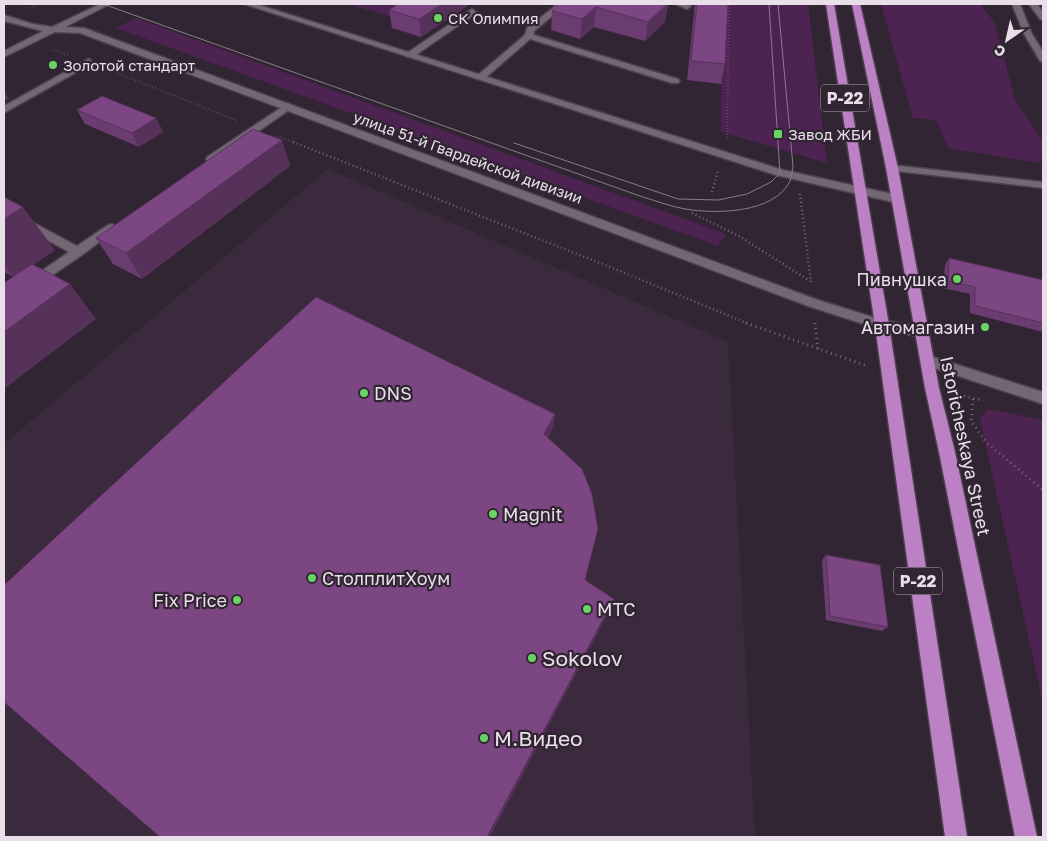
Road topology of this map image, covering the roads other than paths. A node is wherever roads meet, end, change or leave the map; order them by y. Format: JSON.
{"nodes":[{"id":1,"x":106,"y":4,"type":"edge"},
{"id":2,"x":248,"y":4,"type":"edge"},
{"id":3,"x":563,"y":4,"type":"edge"},
{"id":4,"x":830,"y":4,"type":"edge"},
{"id":5,"x":856,"y":4,"type":"edge"},
{"id":6,"x":1016,"y":4,"type":"edge"},
{"id":7,"x":1034,"y":4,"type":"edge"},
{"id":8,"x":472,"y":12,"type":"dead end"},
{"id":9,"x":1043,"y":17,"type":"edge"},
{"id":10,"x":4,"y":18,"type":"edge"},
{"id":11,"x":50,"y":30,"type":"junction"},
{"id":12,"x":529,"y":36,"type":"junction"},
{"id":13,"x":4,"y":54,"type":"edge"},
{"id":14,"x":410,"y":55,"type":"junction"},
{"id":15,"x":1043,"y":59,"type":"edge"},
{"id":16,"x":88,"y":62,"type":"road end"},
{"id":17,"x":481,"y":77,"type":"junction"},
{"id":18,"x":675,"y":81,"type":"dead end"},
{"id":19,"x":288,"y":106,"type":"junction"},
{"id":20,"x":4,"y":110,"type":"edge"},
{"id":21,"x":199,"y":167,"type":"edge"},
{"id":22,"x":892,"y":168,"type":"junction"},
{"id":23,"x":1042,"y":185,"type":"edge"},
{"id":24,"x":860,"y":192,"type":"junction"},
{"id":25,"x":897,"y":199,"type":"junction"},
{"id":26,"x":4,"y":211,"type":"edge"},
{"id":27,"x":118,"y":223,"type":"edge"},
{"id":28,"x":78,"y":252,"type":"junction"},
{"id":29,"x":5,"y":300,"type":"edge"},
{"id":30,"x":882,"y":325,"type":"junction"},
{"id":31,"x":922,"y":332,"type":"junction"},
{"id":32,"x":927,"y":360,"type":"junction"},
{"id":33,"x":1043,"y":398,"type":"edge"},
{"id":34,"x":956,"y":837,"type":"edge"},
{"id":35,"x":1026,"y":837,"type":"edge"}],
"edges":[{"from":1,"to":11,"type":"main road"},
{"from":2,"to":14,"type":"main road"},
{"from":3,"to":12,"type":"main road"},
{"from":4,"to":24,"type":"highway","number":"Р-22"},
{"from":5,"to":22,"type":"highway","name":"Istoricheskaya Street","number":"Р-22"},
{"from":6,"to":15,"type":"main road"},
{"from":7,"to":9,"type":"main road"},
{"from":8,"to":14,"type":"main road"},
{"from":10,"to":11,"type":"main road","name":"улица 51-й Гвардейской дивизии"},
{"from":11,"to":13,"type":"main road"},
{"from":11,"to":19,"type":"main road","name":"улица 51-й Гвардейской дивизии"},
{"from":12,"to":17,"type":"main road"},
{"from":12,"to":18,"type":"main road"},
{"from":14,"to":17,"type":"main road"},
{"from":16,"to":20,"type":"main road"},
{"from":17,"to":24,"type":"main road"},
{"from":19,"to":21,"type":"main road"},
{"from":19,"to":30,"type":"main road","name":"улица 51-й Гвардейской дивизии"},
{"from":22,"to":23,"type":"main road"},
{"from":22,"to":25,"type":"highway","name":"Istoricheskaya Street","number":"Р-22"},
{"from":24,"to":25,"type":"main road"},
{"from":24,"to":30,"type":"highway","number":"Р-22"},
{"from":25,"to":31,"type":"highway","name":"Istoricheskaya Street","number":"Р-22"},
{"from":26,"to":28,"type":"main road"},
{"from":27,"to":28,"type":"main road"},
{"from":28,"to":29,"type":"main road"},
{"from":30,"to":31,"type":"main road","name":"улица 51-й Гвардейской дивизии"},
{"from":30,"to":34,"type":"highway","number":"Р-22"},
{"from":31,"to":32,"type":"highway","name":"Istoricheskaya Street","number":"Р-22"},
{"from":32,"to":33,"type":"main road"},
{"from":32,"to":35,"type":"highway","name":"Istoricheskaya Street","number":"Р-22"}]}
